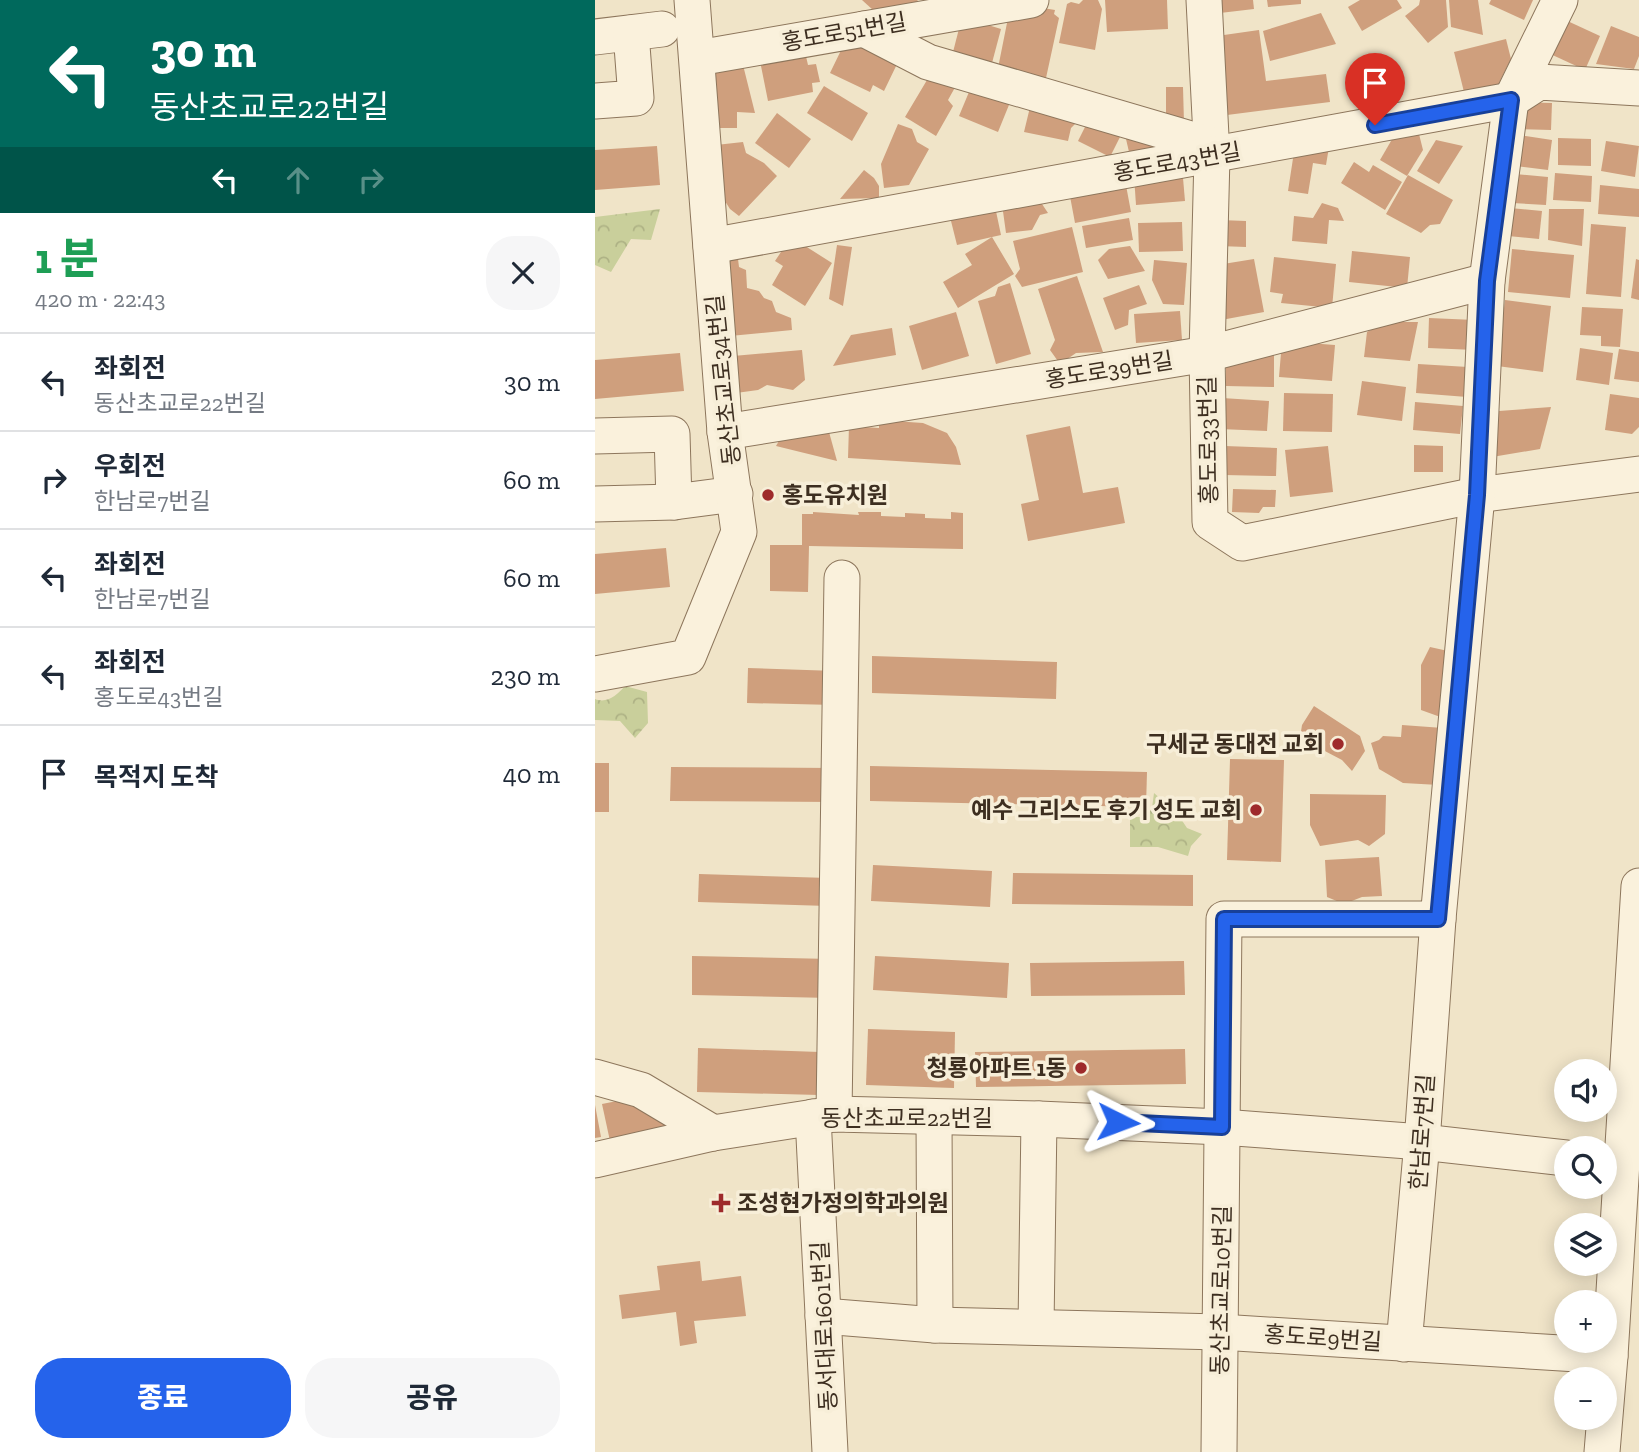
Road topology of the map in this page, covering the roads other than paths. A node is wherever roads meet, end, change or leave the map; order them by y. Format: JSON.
{"nodes":[{"id":1,"x":692,"y":0,"type":"edge"},
{"id":2,"x":1031,"y":0,"type":"edge"},
{"id":3,"x":1204,"y":0,"type":"edge"},
{"id":4,"x":1560,"y":0,"type":"edge"},
{"id":5,"x":989,"y":4,"type":"edge"},
{"id":6,"x":863,"y":29,"type":"junction"},
{"id":7,"x":595,"y":37,"type":"edge"},
{"id":8,"x":698,"y":58,"type":"junction"},
{"id":9,"x":1639,"y":88,"type":"edge"},
{"id":10,"x":1511,"y":100,"type":"junction"},
{"id":11,"x":595,"y":101,"type":"edge"},
{"id":12,"x":1211,"y":150,"type":"junction"},
{"id":13,"x":711,"y":246,"type":"junction"},
{"id":14,"x":1487,"y":281,"type":"junction"},
{"id":15,"x":1207,"y":354,"type":"junction"},
{"id":16,"x":725,"y":432,"type":"junction"},
{"id":17,"x":595,"y":436,"type":"edge"},
{"id":18,"x":1639,"y":474,"type":"edge"},
{"id":19,"x":735,"y":494,"type":"junction"},
{"id":20,"x":1477,"y":495,"type":"junction"},
{"id":21,"x":674,"y":502,"type":"junction"},
{"id":22,"x":595,"y":505,"type":"edge"},
{"id":23,"x":842,"y":578,"type":"dead end"},
{"id":24,"x":595,"y":674,"type":"edge"},
{"id":25,"x":1639,"y":886,"type":"edge"},
{"id":26,"x":1438,"y":919,"type":"junction"},
{"id":27,"x":595,"y":1077,"type":"edge"},
{"id":28,"x":824,"y":1115,"type":"junction"},
{"id":29,"x":934,"y":1117,"type":"junction"},
{"id":30,"x":1039,"y":1119,"type":"junction"},
{"id":31,"x":1222,"y":1127,"type":"junction"},
{"id":32,"x":713,"y":1133,"type":"junction"},
{"id":33,"x":1422,"y":1142,"type":"junction"},
{"id":34,"x":1554,"y":1157,"type":"edge"},
{"id":35,"x":595,"y":1160,"type":"edge"},
{"id":36,"x":1621,"y":1180,"type":"edge"},
{"id":37,"x":823,"y":1316,"type":"junction"},
{"id":38,"x":935,"y":1325,"type":"junction"},
{"id":39,"x":1036,"y":1327,"type":"junction"},
{"id":40,"x":1220,"y":1332,"type":"junction"},
{"id":41,"x":1404,"y":1344,"type":"junction"},
{"id":42,"x":1610,"y":1356,"type":"junction"},
{"id":43,"x":830,"y":1452,"type":"edge"},
{"id":44,"x":1219,"y":1452,"type":"edge"},
{"id":45,"x":1602,"y":1452,"type":"edge"}],
"edges":[{"from":1,"to":8,"type":"street","name":"동산초교로34번길"},
{"from":2,"to":5,"type":"street","name":"홍도로51번길"},
{"from":3,"to":12,"type":"street","name":"홍도로33번길"},
{"from":4,"to":10,"type":"street","name":"한남로7번길"},
{"from":5,"to":6,"type":"street","name":"홍도로51번길"},
{"from":6,"to":8,"type":"street","name":"홍도로51번길"},
{"from":6,"to":12,"type":"street"},
{"from":7,"to":11,"type":"street"},
{"from":8,"to":13,"type":"street","name":"동산초교로34번길"},
{"from":9,"to":10,"type":"street","name":"홍도로43번길"},
{"from":10,"to":12,"type":"street","name":"홍도로43번길"},
{"from":10,"to":14,"type":"street","name":"한남로7번길"},
{"from":12,"to":13,"type":"street","name":"홍도로43번길"},
{"from":12,"to":15,"type":"street","name":"홍도로33번길"},
{"from":13,"to":16,"type":"street","name":"동산초교로34번길"},
{"from":14,"to":15,"type":"street","name":"홍도로39번길"},
{"from":14,"to":20,"type":"street","name":"한남로7번길"},
{"from":15,"to":16,"type":"street","name":"홍도로39번길"},
{"from":15,"to":20,"type":"street","name":"홍도로33번길"},
{"from":16,"to":19,"type":"street","name":"동산초교로34번길"},
{"from":17,"to":21,"type":"street"},
{"from":18,"to":20,"type":"street","name":"홍도로33번길"},
{"from":19,"to":21,"type":"street"},
{"from":19,"to":24,"type":"street","name":"동산초교로34번길"},
{"from":20,"to":26,"type":"street","name":"한남로7번길"},
{"from":21,"to":22,"type":"street"},
{"from":23,"to":28,"type":"street","name":"동서대로1601번길"},
{"from":25,"to":36,"type":"street"},
{"from":26,"to":31,"type":"street"},
{"from":26,"to":33,"type":"street","name":"한남로7번길"},
{"from":27,"to":32,"type":"street"},
{"from":28,"to":29,"type":"street","name":"동산초교로22번길"},
{"from":28,"to":32,"type":"street","name":"동산초교로22번길"},
{"from":28,"to":37,"type":"street","name":"동서대로1601번길"},
{"from":29,"to":30,"type":"street","name":"동산초교로22번길"},
{"from":29,"to":38,"type":"street"},
{"from":30,"to":31,"type":"street","name":"동산초교로22번길"},
{"from":30,"to":39,"type":"street"},
{"from":31,"to":33,"type":"street","name":"동산초교로22번길"},
{"from":31,"to":40,"type":"street","name":"동산초교로10번길"},
{"from":32,"to":35,"type":"street","name":"동산초교로22번길"},
{"from":33,"to":34,"type":"street","name":"동산초교로22번길"},
{"from":33,"to":41,"type":"street","name":"한남로7번길"},
{"from":36,"to":42,"type":"street"},
{"from":37,"to":38,"type":"street","name":"홍도로9번길"},
{"from":37,"to":43,"type":"street","name":"동서대로1601번길"},
{"from":38,"to":39,"type":"street","name":"홍도로9번길"},
{"from":39,"to":40,"type":"street","name":"홍도로9번길"},
{"from":40,"to":41,"type":"street","name":"홍도로9번길"},
{"from":40,"to":44,"type":"street","name":"동산초교로10번길"},
{"from":41,"to":42,"type":"street","name":"홍도로9번길"},
{"from":42,"to":45,"type":"street"}]}
